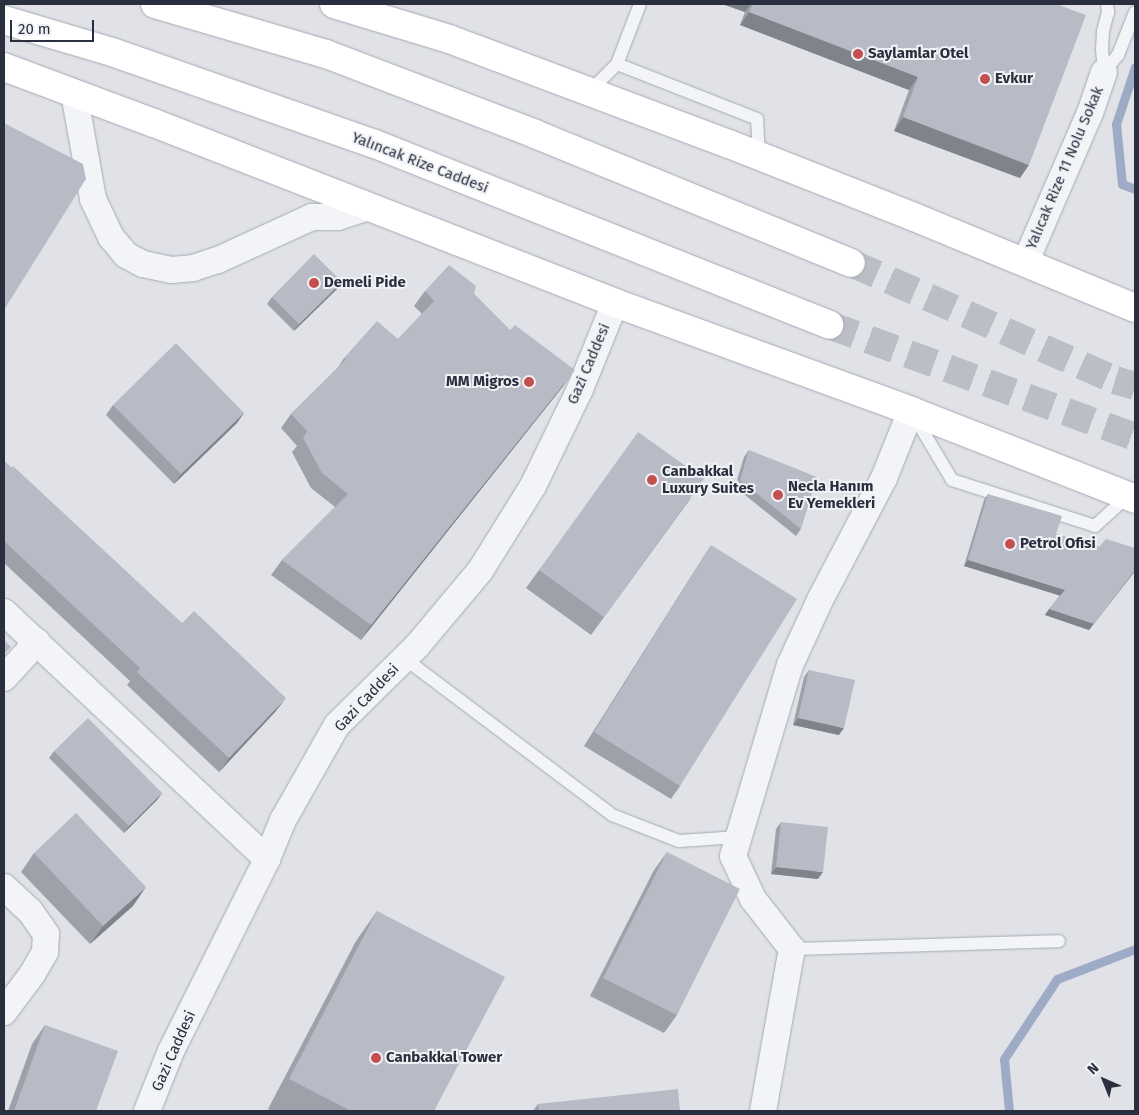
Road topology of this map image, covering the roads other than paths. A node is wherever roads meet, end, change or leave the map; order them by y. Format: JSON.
{"nodes":[{"id":1,"x":156,"y":4,"type":"edge"},
{"id":2,"x":334,"y":4,"type":"edge"},
{"id":3,"x":375,"y":4,"type":"edge"},
{"id":4,"x":640,"y":4,"type":"edge"},
{"id":5,"x":1107,"y":4,"type":"edge"},
{"id":6,"x":1135,"y":12,"type":"edge"},
{"id":7,"x":4,"y":20,"type":"edge"},
{"id":8,"x":450,"y":39,"type":"junction"},
{"id":9,"x":617,"y":64,"type":"junction"},
{"id":10,"x":4,"y":67,"type":"edge"},
{"id":11,"x":1104,"y":72,"type":"junction"},
{"id":12,"x":589,"y":92,"type":"junction"},
{"id":13,"x":74,"y":93,"type":"junction"},
{"id":14,"x":759,"y":155,"type":"junction"},
{"id":15,"x":368,"y":207,"type":"junction"},
{"id":16,"x":851,"y":263,"type":"tunnel mouth"},
{"id":17,"x":1025,"y":263,"type":"junction"},
{"id":18,"x":615,"y":303,"type":"junction"},
{"id":19,"x":1135,"y":308,"type":"edge"},
{"id":20,"x":830,"y":325,"type":"tunnel mouth"},
{"id":21,"x":911,"y":411,"type":"junction"},
{"id":22,"x":1131,"y":497,"type":"edge"},
{"id":23,"x":4,"y":612,"type":"edge"},
{"id":24,"x":37,"y":642,"type":"junction"},
{"id":25,"x":404,"y":658,"type":"junction"},
{"id":26,"x":4,"y":678,"type":"edge"},
{"id":27,"x":739,"y":837,"type":"junction"},
{"id":28,"x":267,"y":859,"type":"junction"},
{"id":29,"x":4,"y":887,"type":"edge"},
{"id":30,"x":1059,"y":941,"type":"dead end"},
{"id":31,"x":792,"y":949,"type":"junction"},
{"id":32,"x":4,"y":1012,"type":"edge"},
{"id":33,"x":147,"y":1111,"type":"edge"},
{"id":34,"x":763,"y":1111,"type":"edge"}],
"edges":[{"from":1,"to":16,"type":"highway"},
{"from":2,"to":8,"type":"highway"},
{"from":3,"to":8,"type":"lane"},
{"from":4,"to":9,"type":"lane"},
{"from":5,"to":11,"type":"lane"},
{"from":6,"to":11,"type":"lane"},
{"from":7,"to":20,"type":"highway","name":"Yalıncak Rize Caddesi"},
{"from":8,"to":12,"type":"highway"},
{"from":9,"to":12,"type":"lane"},
{"from":9,"to":14,"type":"lane"},
{"from":10,"to":13,"type":"highway"},
{"from":11,"to":17,"type":"street","name":"Yalıcak Rize 11 Nolu Sokak"},
{"from":12,"to":14,"type":"highway"},
{"from":13,"to":15,"type":"highway"},
{"from":13,"to":15,"type":"street"},
{"from":14,"to":17,"type":"highway"},
{"from":15,"to":18,"type":"highway"},
{"from":17,"to":19,"type":"highway"},
{"from":18,"to":21,"type":"highway"},
{"from":18,"to":25,"type":"street","name":"Gazi Caddesi"},
{"from":21,"to":22,"type":"highway"},
{"from":21,"to":22,"type":"lane"},
{"from":21,"to":27,"type":"street"},
{"from":23,"to":24,"type":"street"},
{"from":24,"to":26,"type":"street"},
{"from":24,"to":28,"type":"street"},
{"from":25,"to":27,"type":"lane"},
{"from":25,"to":28,"type":"street","name":"Gazi Caddesi"},
{"from":27,"to":31,"type":"street"},
{"from":28,"to":33,"type":"street","name":"Gazi Caddesi"},
{"from":29,"to":32,"type":"street"},
{"from":30,"to":31,"type":"lane"},
{"from":31,"to":34,"type":"street"}]}
